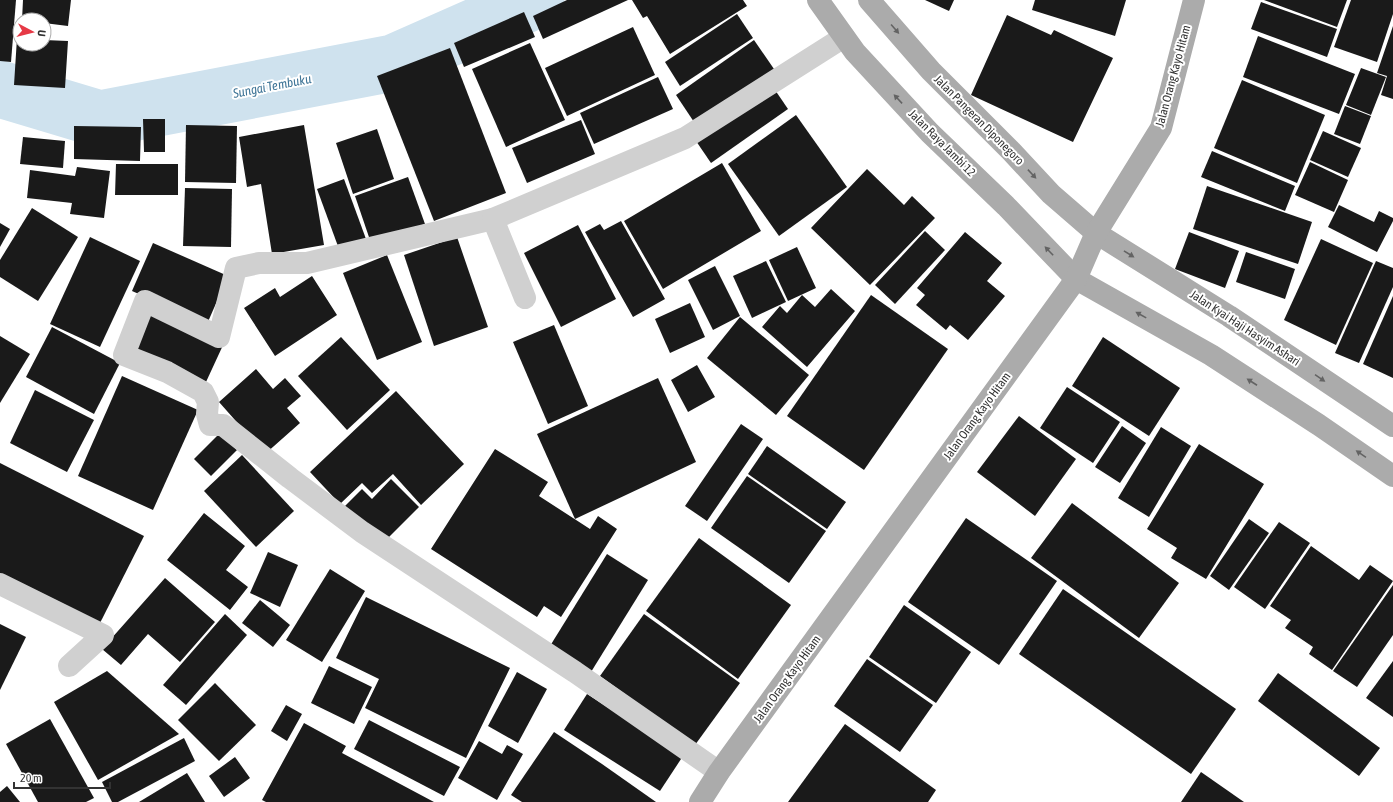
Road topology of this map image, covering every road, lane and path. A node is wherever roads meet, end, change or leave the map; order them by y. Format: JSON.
{"nodes":[{"id":1,"x":818,"y":0,"type":"edge"},
{"id":2,"x":869,"y":0,"type":"edge"},
{"id":3,"x":1194,"y":0,"type":"edge"},
{"id":4,"x":844,"y":37,"type":"junction"},
{"id":5,"x":493,"y":219,"type":"junction"},
{"id":6,"x":1096,"y":233,"type":"junction"},
{"id":7,"x":1076,"y":279,"type":"junction"},
{"id":8,"x":525,"y":298,"type":"dead end"},
{"id":9,"x":1393,"y":426,"type":"edge"},
{"id":10,"x":1393,"y":476,"type":"edge"},
{"id":11,"x":0,"y":584,"type":"edge"},
{"id":12,"x":69,"y":666,"type":"dead end"},
{"id":13,"x":719,"y":772,"type":"junction"},
{"id":14,"x":700,"y":802,"type":"edge"}],
"edges":[{"from":1,"to":4,"type":"main road","name":"Jalan Raya Jambi 12"},
{"from":2,"to":6,"type":"main road","name":"Jalan Pangeran Diponegoro","one_way":true},
{"from":3,"to":6,"type":"main road","name":"Jalan Orang Kayo Hitam"},
{"from":4,"to":5,"type":"street"},
{"from":7,"to":4,"type":"main road","name":"Jalan Raya Jambi 12","one_way":true},
{"from":5,"to":8,"type":"street"},
{"from":5,"to":13,"type":"street"},
{"from":6,"to":7,"type":"main road","name":"Jalan Orang Kayo Hitam"},
{"from":6,"to":9,"type":"main road","name":"Jalan Kyai Haji Hasyim Ashari","one_way":true},
{"from":10,"to":7,"type":"main road","name":"Jalan Raya Jambi 12","one_way":true},
{"from":7,"to":13,"type":"main road","name":"Jalan Orang Kayo Hitam"},
{"from":11,"to":12,"type":"street"},
{"from":13,"to":14,"type":"main road","name":"Jalan Orang Kayo Hitam"}]}
